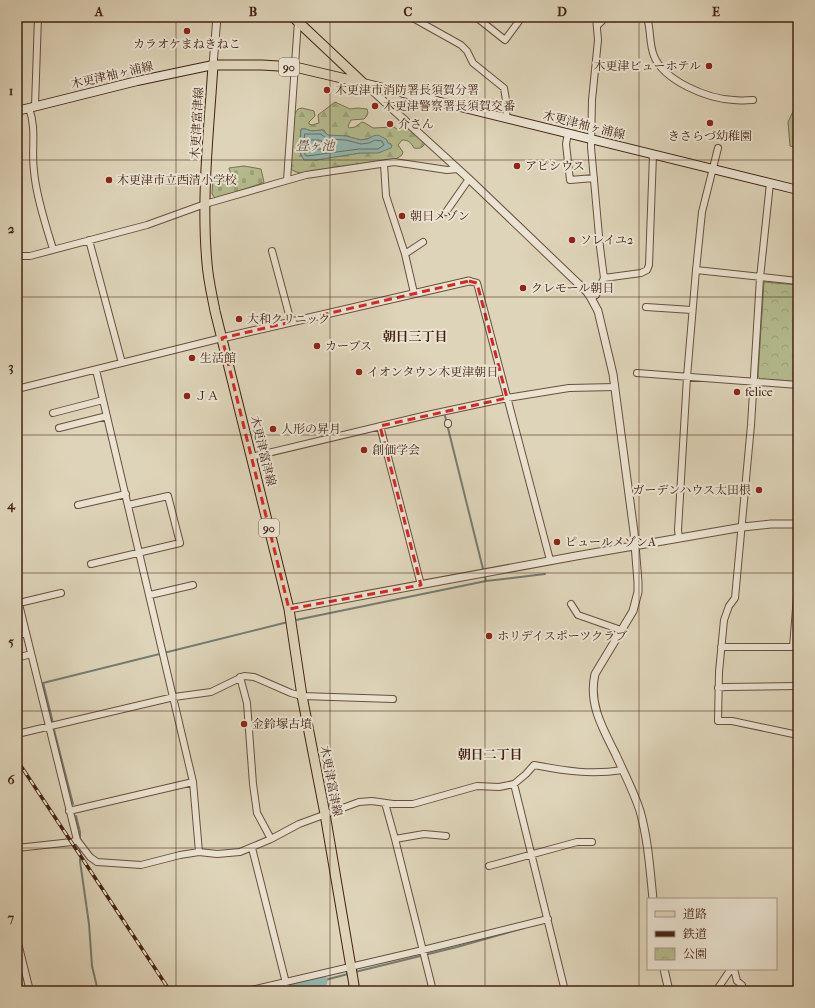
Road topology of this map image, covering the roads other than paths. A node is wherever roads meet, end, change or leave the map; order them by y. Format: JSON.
{"nodes":[{"id":1,"x":38,"y":17,"type":"edge"},
{"id":2,"x":217,"y":17,"type":"edge"},
{"id":3,"x":411,"y":17,"type":"edge"},
{"id":4,"x":476,"y":17,"type":"edge"},
{"id":5,"x":522,"y":17,"type":"edge"},
{"id":6,"x":596,"y":17,"type":"edge"},
{"id":7,"x":606,"y":17,"type":"edge"},
{"id":8,"x":647,"y":17,"type":"edge"},
{"id":9,"x":296,"y":19,"type":"edge"},
{"id":10,"x":598,"y":25,"type":"junction"},
{"id":11,"x":213,"y":65,"type":"junction"},
{"id":12,"x":295,"y":67,"type":"junction"},
{"id":13,"x":364,"y":83,"type":"junction"},
{"id":14,"x":753,"y":100,"type":"dead end"},
{"id":15,"x":32,"y":107,"type":"junction"},
{"id":16,"x":17,"y":111,"type":"edge"},
{"id":17,"x":506,"y":118,"type":"junction"},
{"id":18,"x":568,"y":133,"type":"junction"},
{"id":19,"x":591,"y":139,"type":"junction"},
{"id":20,"x":718,"y":148,"type":"dead end"},
{"id":21,"x":653,"y":155,"type":"junction"},
{"id":22,"x":384,"y":164,"type":"junction"},
{"id":23,"x":458,"y":169,"type":"junction"},
{"id":24,"x":712,"y":169,"type":"junction"},
{"id":25,"x":594,"y":178,"type":"junction"},
{"id":26,"x":469,"y":179,"type":"junction"},
{"id":27,"x":287,"y":180,"type":"junction"},
{"id":28,"x":770,"y":184,"type":"junction"},
{"id":29,"x":798,"y":190,"type":"edge"},
{"id":30,"x":205,"y":204,"type":"junction"},
{"id":31,"x":446,"y":212,"type":"dead end"},
{"id":32,"x":89,"y":240,"type":"junction"},
{"id":33,"x":423,"y":242,"type":"dead end"},
{"id":34,"x":53,"y":249,"type":"junction"},
{"id":35,"x":272,"y":251,"type":"dead end"},
{"id":36,"x":405,"y":254,"type":"junction"},
{"id":37,"x":17,"y":256,"type":"edge"},
{"id":38,"x":696,"y":270,"type":"junction"},
{"id":39,"x":604,"y":278,"type":"junction"},
{"id":40,"x":760,"y":278,"type":"junction"},
{"id":41,"x":469,"y":281,"type":"joint"},
{"id":42,"x":798,"y":281,"type":"edge"},
{"id":43,"x":414,"y":293,"type":"junction"},
{"id":44,"x":592,"y":298,"type":"junction"},
{"id":45,"x":646,"y":306,"type":"dead end"},
{"id":46,"x":692,"y":310,"type":"junction"},
{"id":47,"x":291,"y":322,"type":"junction"},
{"id":48,"x":222,"y":338,"type":"junction"},
{"id":49,"x":122,"y":363,"type":"junction"},
{"id":50,"x":96,"y":370,"type":"junction"},
{"id":51,"x":637,"y":373,"type":"dead end"},
{"id":52,"x":687,"y":377,"type":"junction"},
{"id":53,"x":753,"y":382,"type":"junction"},
{"id":54,"x":798,"y":385,"type":"edge"},
{"id":55,"x":615,"y":387,"type":"junction"},
{"id":56,"x":17,"y":389,"type":"edge"},
{"id":57,"x":507,"y":398,"type":"junction"},
{"id":58,"x":103,"y":400,"type":"junction"},
{"id":59,"x":53,"y":413,"type":"dead end"},
{"id":60,"x":107,"y":416,"type":"junction"},
{"id":61,"x":380,"y":426,"type":"junction"},
{"id":62,"x":58,"y":428,"type":"dead end"},
{"id":63,"x":252,"y":456,"type":"junction"},
{"id":64,"x":126,"y":494,"type":"junction"},
{"id":65,"x":78,"y":505,"type":"dead end"},
{"id":66,"x":128,"y":505,"type":"junction"},
{"id":67,"x":798,"y":524,"type":"edge"},
{"id":68,"x":743,"y":527,"type":"junction"},
{"id":69,"x":679,"y":538,"type":"junction"},
{"id":70,"x":635,"y":545,"type":"junction"},
{"id":71,"x":139,"y":553,"type":"junction"},
{"id":72,"x":550,"y":560,"type":"junction"},
{"id":73,"x":91,"y":564,"type":"dead end"},
{"id":74,"x":798,"y":583,"type":"edge"},
{"id":75,"x":193,"y":585,"type":"dead end"},
{"id":76,"x":421,"y":585,"type":"junction"},
{"id":77,"x":61,"y":592,"type":"dead end"},
{"id":78,"x":150,"y":595,"type":"junction"},
{"id":79,"x":18,"y":600,"type":"edge"},
{"id":80,"x":570,"y":604,"type":"dead end"},
{"id":81,"x":289,"y":609,"type":"junction"},
{"id":82,"x":20,"y":618,"type":"edge"},
{"id":83,"x":621,"y":630,"type":"junction"},
{"id":84,"x":26,"y":633,"type":"junction"},
{"id":85,"x":17,"y":636,"type":"edge"},
{"id":86,"x":721,"y":647,"type":"junction"},
{"id":87,"x":795,"y":647,"type":"edge"},
{"id":88,"x":31,"y":654,"type":"junction"},
{"id":89,"x":17,"y":658,"type":"edge"},
{"id":90,"x":240,"y":677,"type":"junction"},
{"id":91,"x":798,"y":686,"type":"edge"},
{"id":92,"x":718,"y":688,"type":"junction"},
{"id":93,"x":302,"y":696,"type":"junction"},
{"id":94,"x":174,"y":697,"type":"junction"},
{"id":95,"x":393,"y":699,"type":"dead end"},
{"id":96,"x":48,"y":727,"type":"junction"},
{"id":97,"x":17,"y":734,"type":"edge"},
{"id":98,"x":798,"y":735,"type":"edge"},
{"id":99,"x":623,"y":770,"type":"junction"},
{"id":100,"x":193,"y":782,"type":"junction"},
{"id":101,"x":514,"y":784,"type":"junction"},
{"id":102,"x":385,"y":803,"type":"junction"},
{"id":103,"x":69,"y":811,"type":"junction"},
{"id":104,"x":325,"y":814,"type":"junction"},
{"id":105,"x":446,"y":836,"type":"dead end"},
{"id":106,"x":271,"y":839,"type":"junction"},
{"id":107,"x":395,"y":839,"type":"junction"},
{"id":108,"x":77,"y":840,"type":"junction"},
{"id":109,"x":592,"y":842,"type":"dead end"},
{"id":110,"x":17,"y":848,"type":"edge"},
{"id":111,"x":252,"y":848,"type":"junction"},
{"id":112,"x":199,"y":852,"type":"junction"},
{"id":113,"x":532,"y":855,"type":"junction"},
{"id":114,"x":489,"y":866,"type":"dead end"},
{"id":115,"x":653,"y":898,"type":"edge"},
{"id":116,"x":548,"y":919,"type":"junction"},
{"id":117,"x":17,"y":940,"type":"edge"},
{"id":118,"x":423,"y":950,"type":"junction"},
{"id":119,"x":351,"y":966,"type":"junction"},
{"id":120,"x":664,"y":970,"type":"edge"},
{"id":121,"x":730,"y":970,"type":"edge"},
{"id":122,"x":734,"y":970,"type":"edge"},
{"id":123,"x":286,"y":981,"type":"junction"},
{"id":124,"x":30,"y":991,"type":"edge"},
{"id":125,"x":247,"y":991,"type":"edge"},
{"id":126,"x":288,"y":991,"type":"edge"},
{"id":127,"x":355,"y":991,"type":"edge"},
{"id":128,"x":433,"y":991,"type":"edge"},
{"id":129,"x":565,"y":991,"type":"edge"},
{"id":130,"x":669,"y":991,"type":"edge"},
{"id":131,"x":716,"y":991,"type":"edge"},
{"id":132,"x":743,"y":991,"type":"edge"}],
"edges":[{"from":1,"to":15,"type":"street"},
{"from":2,"to":11,"type":"street"},
{"from":3,"to":17,"type":"street"},
{"from":4,"to":5,"type":"street"},
{"from":6,"to":10,"type":"street"},
{"from":7,"to":10,"type":"street"},
{"from":8,"to":14,"type":"street"},
{"from":9,"to":12,"type":"street"},
{"from":9,"to":13,"type":"main road"},
{"from":10,"to":19,"type":"street"},
{"from":11,"to":12,"type":"main road","number":"90"},
{"from":11,"to":15,"type":"main road","name":"木更津袖ヶ浦線"},
{"from":11,"to":30,"type":"main road","name":"木更津富津線","number":"90"},
{"from":12,"to":13,"type":"main road","number":"90"},
{"from":12,"to":27,"type":"street"},
{"from":13,"to":17,"type":"main road","name":"木更津袖ヶ浦線"},
{"from":13,"to":23,"type":"street"},
{"from":15,"to":16,"type":"main road","name":"木更津袖ヶ浦線"},
{"from":15,"to":34,"type":"street"},
{"from":17,"to":18,"type":"main road","name":"木更津袖ヶ浦線"},
{"from":18,"to":19,"type":"main road","name":"木更津袖ヶ浦線"},
{"from":18,"to":25,"type":"street"},
{"from":19,"to":21,"type":"main road","name":"木更津袖ヶ浦線"},
{"from":19,"to":25,"type":"street"},
{"from":20,"to":24,"type":"street"},
{"from":21,"to":24,"type":"main road","name":"木更津袖ヶ浦線"},
{"from":21,"to":39,"type":"street"},
{"from":22,"to":23,"type":"street"},
{"from":22,"to":27,"type":"street"},
{"from":22,"to":36,"type":"street"},
{"from":23,"to":26,"type":"street"},
{"from":24,"to":28,"type":"main road","name":"木更津袖ヶ浦線"},
{"from":24,"to":38,"type":"street"},
{"from":25,"to":39,"type":"street"},
{"from":26,"to":31,"type":"street"},
{"from":26,"to":44,"type":"street"},
{"from":27,"to":30,"type":"street"},
{"from":28,"to":29,"type":"main road","name":"木更津袖ヶ浦線"},
{"from":28,"to":40,"type":"street"},
{"from":30,"to":32,"type":"street"},
{"from":30,"to":48,"type":"main road","name":"木更津富津線","number":"90"},
{"from":32,"to":34,"type":"street"},
{"from":32,"to":49,"type":"street"},
{"from":33,"to":36,"type":"street"},
{"from":34,"to":37,"type":"street"},
{"from":35,"to":47,"type":"street"},
{"from":36,"to":43,"type":"street"},
{"from":38,"to":40,"type":"street"},
{"from":38,"to":46,"type":"street"},
{"from":39,"to":44,"type":"street"},
{"from":40,"to":42,"type":"street"},
{"from":40,"to":53,"type":"street"},
{"from":41,"to":43,"type":"street"},
{"from":41,"to":57,"type":"street"},
{"from":43,"to":47,"type":"street"},
{"from":44,"to":55,"type":"street"},
{"from":45,"to":46,"type":"street"},
{"from":46,"to":52,"type":"street"},
{"from":47,"to":48,"type":"street"},
{"from":48,"to":49,"type":"street"},
{"from":48,"to":63,"type":"main road","name":"木更津富津線","number":"90"},
{"from":49,"to":50,"type":"street"},
{"from":50,"to":56,"type":"street"},
{"from":50,"to":58,"type":"street"},
{"from":51,"to":52,"type":"street"},
{"from":52,"to":53,"type":"street"},
{"from":52,"to":69,"type":"street"},
{"from":53,"to":54,"type":"street"},
{"from":53,"to":68,"type":"street"},
{"from":55,"to":57,"type":"street"},
{"from":55,"to":70,"type":"street"},
{"from":57,"to":61,"type":"street"},
{"from":57,"to":72,"type":"street"},
{"from":58,"to":59,"type":"street"},
{"from":58,"to":60,"type":"street"},
{"from":60,"to":62,"type":"street"},
{"from":60,"to":64,"type":"street"},
{"from":61,"to":63,"type":"street"},
{"from":61,"to":76,"type":"street"},
{"from":63,"to":81,"type":"main road","name":"木更津富津線","number":"90"},
{"from":64,"to":65,"type":"street"},
{"from":64,"to":66,"type":"street"},
{"from":66,"to":71,"type":"street"},
{"from":66,"to":71,"type":"street"},
{"from":67,"to":68,"type":"street"},
{"from":68,"to":69,"type":"street"},
{"from":68,"to":86,"type":"street"},
{"from":69,"to":70,"type":"street"},
{"from":70,"to":72,"type":"street"},
{"from":70,"to":83,"type":"street"},
{"from":71,"to":73,"type":"street"},
{"from":71,"to":78,"type":"street"},
{"from":72,"to":76,"type":"street"},
{"from":74,"to":87,"type":"street"},
{"from":75,"to":78,"type":"street"},
{"from":76,"to":81,"type":"street"},
{"from":77,"to":79,"type":"street"},
{"from":78,"to":94,"type":"street"},
{"from":79,"to":82,"type":"street"},
{"from":80,"to":83,"type":"street"},
{"from":81,"to":93,"type":"main road","name":"木更津富津線","number":"90"},
{"from":82,"to":84,"type":"street"},
{"from":83,"to":99,"type":"street"},
{"from":84,"to":85,"type":"street"},
{"from":84,"to":88,"type":"street"},
{"from":86,"to":87,"type":"street"},
{"from":86,"to":92,"type":"street"},
{"from":88,"to":89,"type":"street"},
{"from":88,"to":96,"type":"street"},
{"from":90,"to":93,"type":"street"},
{"from":90,"to":94,"type":"street"},
{"from":90,"to":106,"type":"street"},
{"from":91,"to":92,"type":"street"},
{"from":92,"to":98,"type":"street"},
{"from":93,"to":95,"type":"street"},
{"from":93,"to":104,"type":"main road","name":"木更津富津線","number":"90"},
{"from":94,"to":96,"type":"street"},
{"from":94,"to":100,"type":"street"},
{"from":96,"to":97,"type":"street"},
{"from":96,"to":103,"type":"street"},
{"from":99,"to":101,"type":"street"},
{"from":99,"to":115,"type":"street"},
{"from":100,"to":103,"type":"street"},
{"from":100,"to":112,"type":"street"},
{"from":101,"to":102,"type":"street"},
{"from":101,"to":113,"type":"street"},
{"from":102,"to":104,"type":"street"},
{"from":102,"to":107,"type":"street"},
{"from":103,"to":108,"type":"street"},
{"from":104,"to":106,"type":"street"},
{"from":104,"to":119,"type":"main road","name":"木更津富津線","number":"90"},
{"from":105,"to":107,"type":"street"},
{"from":106,"to":111,"type":"street"},
{"from":107,"to":118,"type":"street"},
{"from":108,"to":110,"type":"street"},
{"from":108,"to":112,"type":"street"},
{"from":109,"to":113,"type":"street"},
{"from":111,"to":112,"type":"street"},
{"from":111,"to":123,"type":"street"},
{"from":113,"to":114,"type":"street"},
{"from":113,"to":116,"type":"street"},
{"from":116,"to":118,"type":"street"},
{"from":116,"to":129,"type":"street"},
{"from":117,"to":124,"type":"street"},
{"from":118,"to":119,"type":"street"},
{"from":118,"to":128,"type":"street"},
{"from":119,"to":123,"type":"street"},
{"from":119,"to":127,"type":"main road","name":"木更津富津線","number":"90"},
{"from":120,"to":130,"type":"street"},
{"from":121,"to":131,"type":"street"},
{"from":122,"to":132,"type":"street"},
{"from":123,"to":125,"type":"street"},
{"from":123,"to":126,"type":"street"}]}
